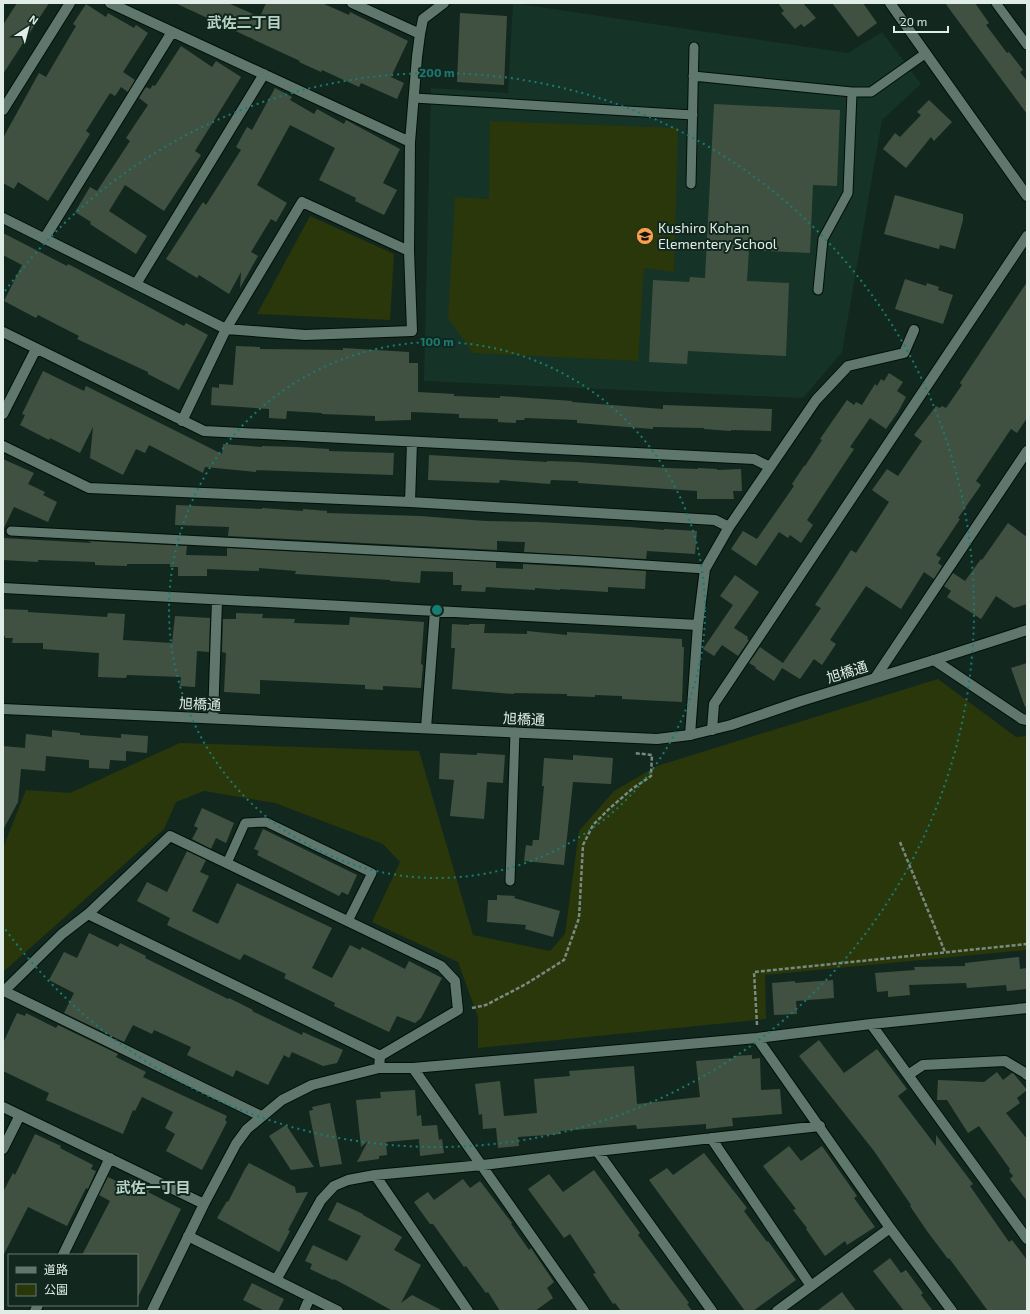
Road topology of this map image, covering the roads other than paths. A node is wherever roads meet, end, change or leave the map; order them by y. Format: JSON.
{"nodes":[{"id":1,"x":70,"y":3,"type":"edge"},
{"id":2,"x":110,"y":3,"type":"edge"},
{"id":3,"x":352,"y":3,"type":"edge"},
{"id":4,"x":444,"y":3,"type":"edge"},
{"id":5,"x":890,"y":3,"type":"edge"},
{"id":6,"x":996,"y":3,"type":"edge"},
{"id":7,"x":172,"y":32,"type":"junction"},
{"id":8,"x":420,"y":34,"type":"junction"},
{"id":9,"x":1027,"y":45,"type":"edge"},
{"id":10,"x":694,"y":47,"type":"dead end"},
{"id":11,"x":926,"y":53,"type":"junction"},
{"id":12,"x":264,"y":74,"type":"junction"},
{"id":13,"x":693,"y":76,"type":"junction"},
{"id":14,"x":852,"y":92,"type":"junction"},
{"id":15,"x":414,"y":98,"type":"junction"},
{"id":16,"x":3,"y":110,"type":"edge"},
{"id":17,"x":692,"y":115,"type":"junction"},
{"id":18,"x":410,"y":142,"type":"junction"},
{"id":19,"x":692,"y":184,"type":"dead end"},
{"id":20,"x":1027,"y":196,"type":"edge"},
{"id":21,"x":3,"y":218,"type":"edge"},
{"id":22,"x":1027,"y":236,"type":"edge"},
{"id":23,"x":44,"y":239,"type":"junction"},
{"id":24,"x":408,"y":251,"type":"junction"},
{"id":25,"x":136,"y":284,"type":"junction"},
{"id":26,"x":818,"y":290,"type":"dead end"},
{"id":27,"x":226,"y":330,"type":"junction"},
{"id":28,"x":914,"y":330,"type":"dead end"},
{"id":29,"x":3,"y":332,"type":"edge"},
{"id":30,"x":36,"y":349,"type":"junction"},
{"id":31,"x":3,"y":414,"type":"edge"},
{"id":32,"x":182,"y":421,"type":"junction"},
{"id":33,"x":412,"y":442,"type":"junction"},
{"id":34,"x":3,"y":446,"type":"edge"},
{"id":35,"x":1027,"y":451,"type":"edge"},
{"id":36,"x":770,"y":467,"type":"junction"},
{"id":37,"x":410,"y":502,"type":"junction"},
{"id":38,"x":729,"y":527,"type":"junction"},
{"id":39,"x":11,"y":531,"type":"dead end"},
{"id":40,"x":705,"y":569,"type":"junction"},
{"id":41,"x":3,"y":588,"type":"edge"},
{"id":42,"x":217,"y":600,"type":"junction"},
{"id":43,"x":435,"y":611,"type":"junction"},
{"id":44,"x":698,"y":625,"type":"junction"},
{"id":45,"x":1027,"y":630,"type":"edge"},
{"id":46,"x":934,"y":660,"type":"junction"},
{"id":47,"x":875,"y":678,"type":"junction"},
{"id":48,"x":3,"y":708,"type":"edge"},
{"id":49,"x":213,"y":718,"type":"junction"},
{"id":50,"x":1027,"y":720,"type":"edge"},
{"id":51,"x":426,"y":728,"type":"junction"},
{"id":52,"x":712,"y":730,"type":"junction"},
{"id":53,"x":515,"y":732,"type":"junction"},
{"id":54,"x":690,"y":735,"type":"junction"},
{"id":55,"x":227,"y":864,"type":"junction"},
{"id":56,"x":510,"y":881,"type":"dead end"},
{"id":57,"x":88,"y":914,"type":"junction"},
{"id":58,"x":348,"y":921,"type":"junction"},
{"id":59,"x":4,"y":992,"type":"edge"},
{"id":60,"x":1027,"y":1008,"type":"edge"},
{"id":61,"x":871,"y":1024,"type":"junction"},
{"id":62,"x":757,"y":1038,"type":"junction"},
{"id":63,"x":380,"y":1056,"type":"junction"},
{"id":64,"x":379,"y":1068,"type":"junction"},
{"id":65,"x":413,"y":1068,"type":"junction"},
{"id":66,"x":908,"y":1075,"type":"junction"},
{"id":67,"x":1027,"y":1075,"type":"edge"},
{"id":68,"x":3,"y":1107,"type":"edge"},
{"id":69,"x":20,"y":1115,"type":"junction"},
{"id":70,"x":261,"y":1116,"type":"junction"},
{"id":71,"x":820,"y":1126,"type":"junction"},
{"id":72,"x":711,"y":1138,"type":"junction"},
{"id":73,"x":3,"y":1148,"type":"edge"},
{"id":74,"x":597,"y":1151,"type":"junction"},
{"id":75,"x":110,"y":1158,"type":"junction"},
{"id":76,"x":483,"y":1165,"type":"junction"},
{"id":77,"x":375,"y":1175,"type":"junction"},
{"id":78,"x":204,"y":1204,"type":"junction"},
{"id":79,"x":890,"y":1228,"type":"junction"},
{"id":80,"x":188,"y":1236,"type":"junction"},
{"id":81,"x":1027,"y":1239,"type":"edge"},
{"id":82,"x":63,"y":1254,"type":"edge"},
{"id":83,"x":276,"y":1280,"type":"junction"},
{"id":84,"x":812,"y":1286,"type":"junction"},
{"id":85,"x":310,"y":1297,"type":"junction"},
{"id":86,"x":152,"y":1311,"type":"edge"},
{"id":87,"x":304,"y":1311,"type":"edge"},
{"id":88,"x":338,"y":1311,"type":"edge"},
{"id":89,"x":468,"y":1311,"type":"edge"},
{"id":90,"x":584,"y":1311,"type":"edge"},
{"id":91,"x":712,"y":1311,"type":"edge"},
{"id":92,"x":777,"y":1311,"type":"edge"},
{"id":93,"x":952,"y":1311,"type":"edge"}],
"edges":[{"from":1,"to":16,"type":"street"},
{"from":2,"to":7,"type":"street"},
{"from":3,"to":8,"type":"street"},
{"from":4,"to":8,"type":"street"},
{"from":5,"to":11,"type":"street"},
{"from":6,"to":9,"type":"lane"},
{"from":7,"to":12,"type":"street"},
{"from":7,"to":23,"type":"street"},
{"from":8,"to":15,"type":"street"},
{"from":10,"to":13,"type":"lane"},
{"from":11,"to":14,"type":"lane"},
{"from":11,"to":20,"type":"street"},
{"from":12,"to":18,"type":"street"},
{"from":12,"to":25,"type":"street"},
{"from":13,"to":14,"type":"lane"},
{"from":13,"to":17,"type":"lane"},
{"from":14,"to":26,"type":"lane"},
{"from":15,"to":17,"type":"lane"},
{"from":15,"to":18,"type":"street"},
{"from":17,"to":19,"type":"lane"},
{"from":18,"to":24,"type":"street"},
{"from":21,"to":23,"type":"street"},
{"from":22,"to":52,"type":"street"},
{"from":23,"to":25,"type":"street"},
{"from":24,"to":27,"type":"street"},
{"from":24,"to":27,"type":"street"},
{"from":25,"to":27,"type":"street"},
{"from":27,"to":32,"type":"street"},
{"from":28,"to":36,"type":"street"},
{"from":29,"to":30,"type":"street"},
{"from":30,"to":31,"type":"street"},
{"from":30,"to":32,"type":"street"},
{"from":32,"to":33,"type":"street"},
{"from":33,"to":36,"type":"street"},
{"from":33,"to":37,"type":"street"},
{"from":34,"to":37,"type":"street"},
{"from":35,"to":47,"type":"street"},
{"from":36,"to":38,"type":"street"},
{"from":37,"to":38,"type":"street"},
{"from":38,"to":40,"type":"street"},
{"from":39,"to":40,"type":"lane"},
{"from":40,"to":44,"type":"street"},
{"from":41,"to":42,"type":"street"},
{"from":42,"to":43,"type":"street"},
{"from":42,"to":49,"type":"street"},
{"from":43,"to":44,"type":"street"},
{"from":43,"to":51,"type":"street"},
{"from":44,"to":54,"type":"street"},
{"from":45,"to":46,"type":"street","name":"旭橋通"},
{"from":46,"to":47,"type":"street","name":"旭橋通"},
{"from":46,"to":50,"type":"street"},
{"from":47,"to":52,"type":"street","name":"旭橋通"},
{"from":48,"to":49,"type":"street","name":"旭橋通"},
{"from":49,"to":51,"type":"street","name":"旭橋通"},
{"from":51,"to":53,"type":"street","name":"旭橋通"},
{"from":52,"to":54,"type":"street","name":"旭橋通"},
{"from":53,"to":54,"type":"street","name":"旭橋通"},
{"from":53,"to":56,"type":"lane"},
{"from":55,"to":57,"type":"street"},
{"from":55,"to":58,"type":"street"},
{"from":55,"to":58,"type":"lane"},
{"from":57,"to":59,"type":"street"},
{"from":57,"to":63,"type":"street"},
{"from":58,"to":63,"type":"street"},
{"from":59,"to":70,"type":"street"},
{"from":60,"to":61,"type":"street"},
{"from":61,"to":62,"type":"street"},
{"from":61,"to":66,"type":"street"},
{"from":62,"to":65,"type":"street"},
{"from":62,"to":71,"type":"street"},
{"from":63,"to":64,"type":"street"},
{"from":64,"to":65,"type":"street"},
{"from":64,"to":70,"type":"street"},
{"from":65,"to":76,"type":"street"},
{"from":66,"to":67,"type":"street"},
{"from":66,"to":81,"type":"street"},
{"from":68,"to":69,"type":"street"},
{"from":69,"to":73,"type":"street"},
{"from":69,"to":75,"type":"street"},
{"from":70,"to":78,"type":"street"},
{"from":71,"to":72,"type":"street"},
{"from":71,"to":79,"type":"street"},
{"from":72,"to":74,"type":"street"},
{"from":72,"to":84,"type":"street"},
{"from":74,"to":76,"type":"street"},
{"from":74,"to":91,"type":"street"},
{"from":75,"to":78,"type":"street"},
{"from":75,"to":82,"type":"street"},
{"from":76,"to":77,"type":"street"},
{"from":76,"to":90,"type":"street"},
{"from":77,"to":83,"type":"street"},
{"from":77,"to":89,"type":"street"},
{"from":78,"to":80,"type":"street"},
{"from":79,"to":84,"type":"street"},
{"from":79,"to":93,"type":"street"},
{"from":80,"to":83,"type":"street"},
{"from":80,"to":86,"type":"street"},
{"from":83,"to":85,"type":"street"},
{"from":84,"to":92,"type":"street"},
{"from":85,"to":87,"type":"street"},
{"from":85,"to":88,"type":"street"}]}
